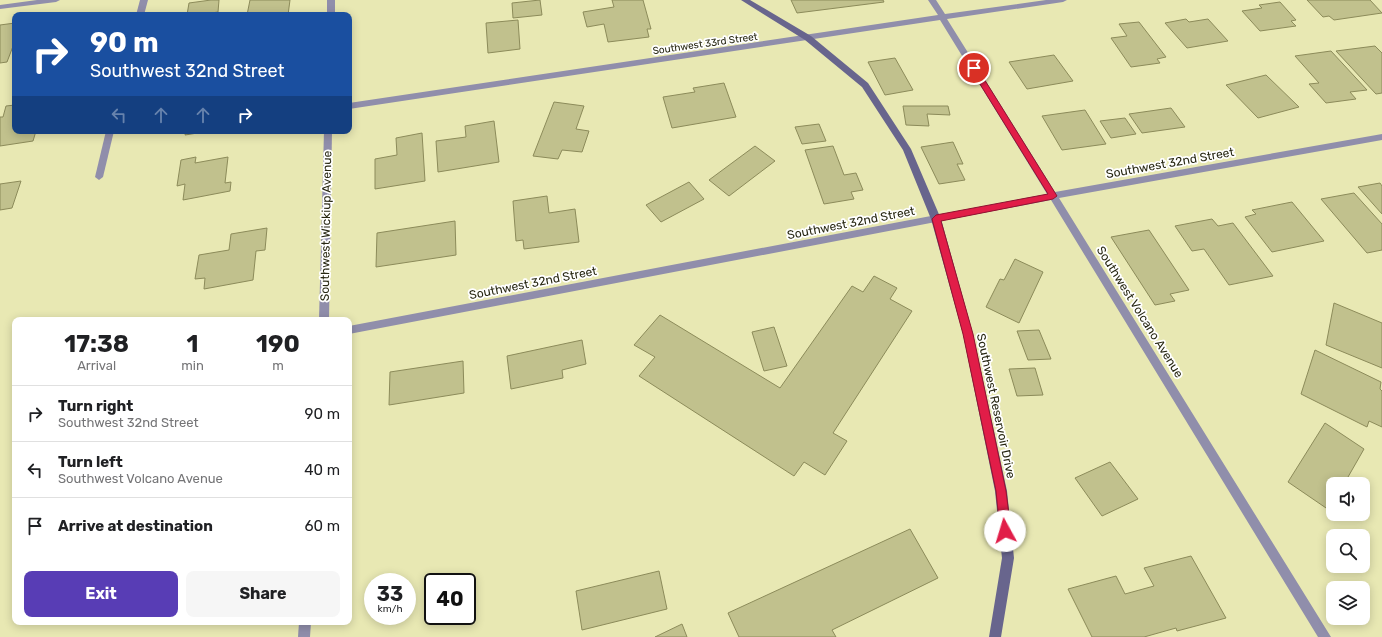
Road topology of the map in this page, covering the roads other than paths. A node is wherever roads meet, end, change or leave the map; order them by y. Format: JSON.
{"nodes":[{"id":1,"x":56,"y":0,"type":"edge"},
{"id":2,"x":144,"y":0,"type":"edge"},
{"id":3,"x":331,"y":0,"type":"edge"},
{"id":4,"x":745,"y":0,"type":"edge"},
{"id":5,"x":932,"y":0,"type":"edge"},
{"id":6,"x":1063,"y":0,"type":"edge"},
{"id":7,"x":0,"y":7,"type":"edge"},
{"id":8,"x":141,"y":12,"type":"edge"},
{"id":9,"x":331,"y":12,"type":"edge"},
{"id":10,"x":942,"y":17,"type":"junction"},
{"id":11,"x":808,"y":38,"type":"junction"},
{"id":12,"x":352,"y":106,"type":"edge"},
{"id":13,"x":109,"y":134,"type":"edge"},
{"id":14,"x":328,"y":134,"type":"edge"},
{"id":15,"x":1382,"y":137,"type":"edge"},
{"id":16,"x":99,"y":177,"type":"dead end"},
{"id":17,"x":1053,"y":196,"type":"junction"},
{"id":18,"x":936,"y":219,"type":"junction"},
{"id":19,"x":324,"y":317,"type":"edge"},
{"id":20,"x":352,"y":329,"type":"edge"},
{"id":21,"x":305,"y":625,"type":"edge"},
{"id":22,"x":304,"y":637,"type":"edge"},
{"id":23,"x":995,"y":637,"type":"edge"},
{"id":24,"x":1325,"y":637,"type":"edge"}],
"edges":[{"from":1,"to":7,"type":"street"},
{"from":2,"to":8,"type":"street"},
{"from":3,"to":9,"type":"street"},
{"from":4,"to":11,"type":"street","name":"Southwest Reservoir Drive"},
{"from":5,"to":10,"type":"street","name":"Southwest Volcano Avenue"},
{"from":6,"to":10,"type":"street","name":"Southwest 33rd Street"},
{"from":10,"to":11,"type":"street","name":"Southwest 33rd Street"},
{"from":10,"to":17,"type":"street","name":"Southwest Volcano Avenue"},
{"from":11,"to":12,"type":"street","name":"Southwest 33rd Street"},
{"from":11,"to":18,"type":"street","name":"Southwest Reservoir Drive"},
{"from":13,"to":16,"type":"street"},
{"from":14,"to":19,"type":"street","name":"Southwest Wickiup Avenue"},
{"from":15,"to":17,"type":"street","name":"Southwest 32nd Street"},
{"from":17,"to":18,"type":"street","name":"Southwest 32nd Street"},
{"from":17,"to":24,"type":"street","name":"Southwest Volcano Avenue"},
{"from":18,"to":20,"type":"street","name":"Southwest 32nd Street"},
{"from":18,"to":23,"type":"street","name":"Southwest Reservoir Drive"},
{"from":21,"to":22,"type":"street"}]}
